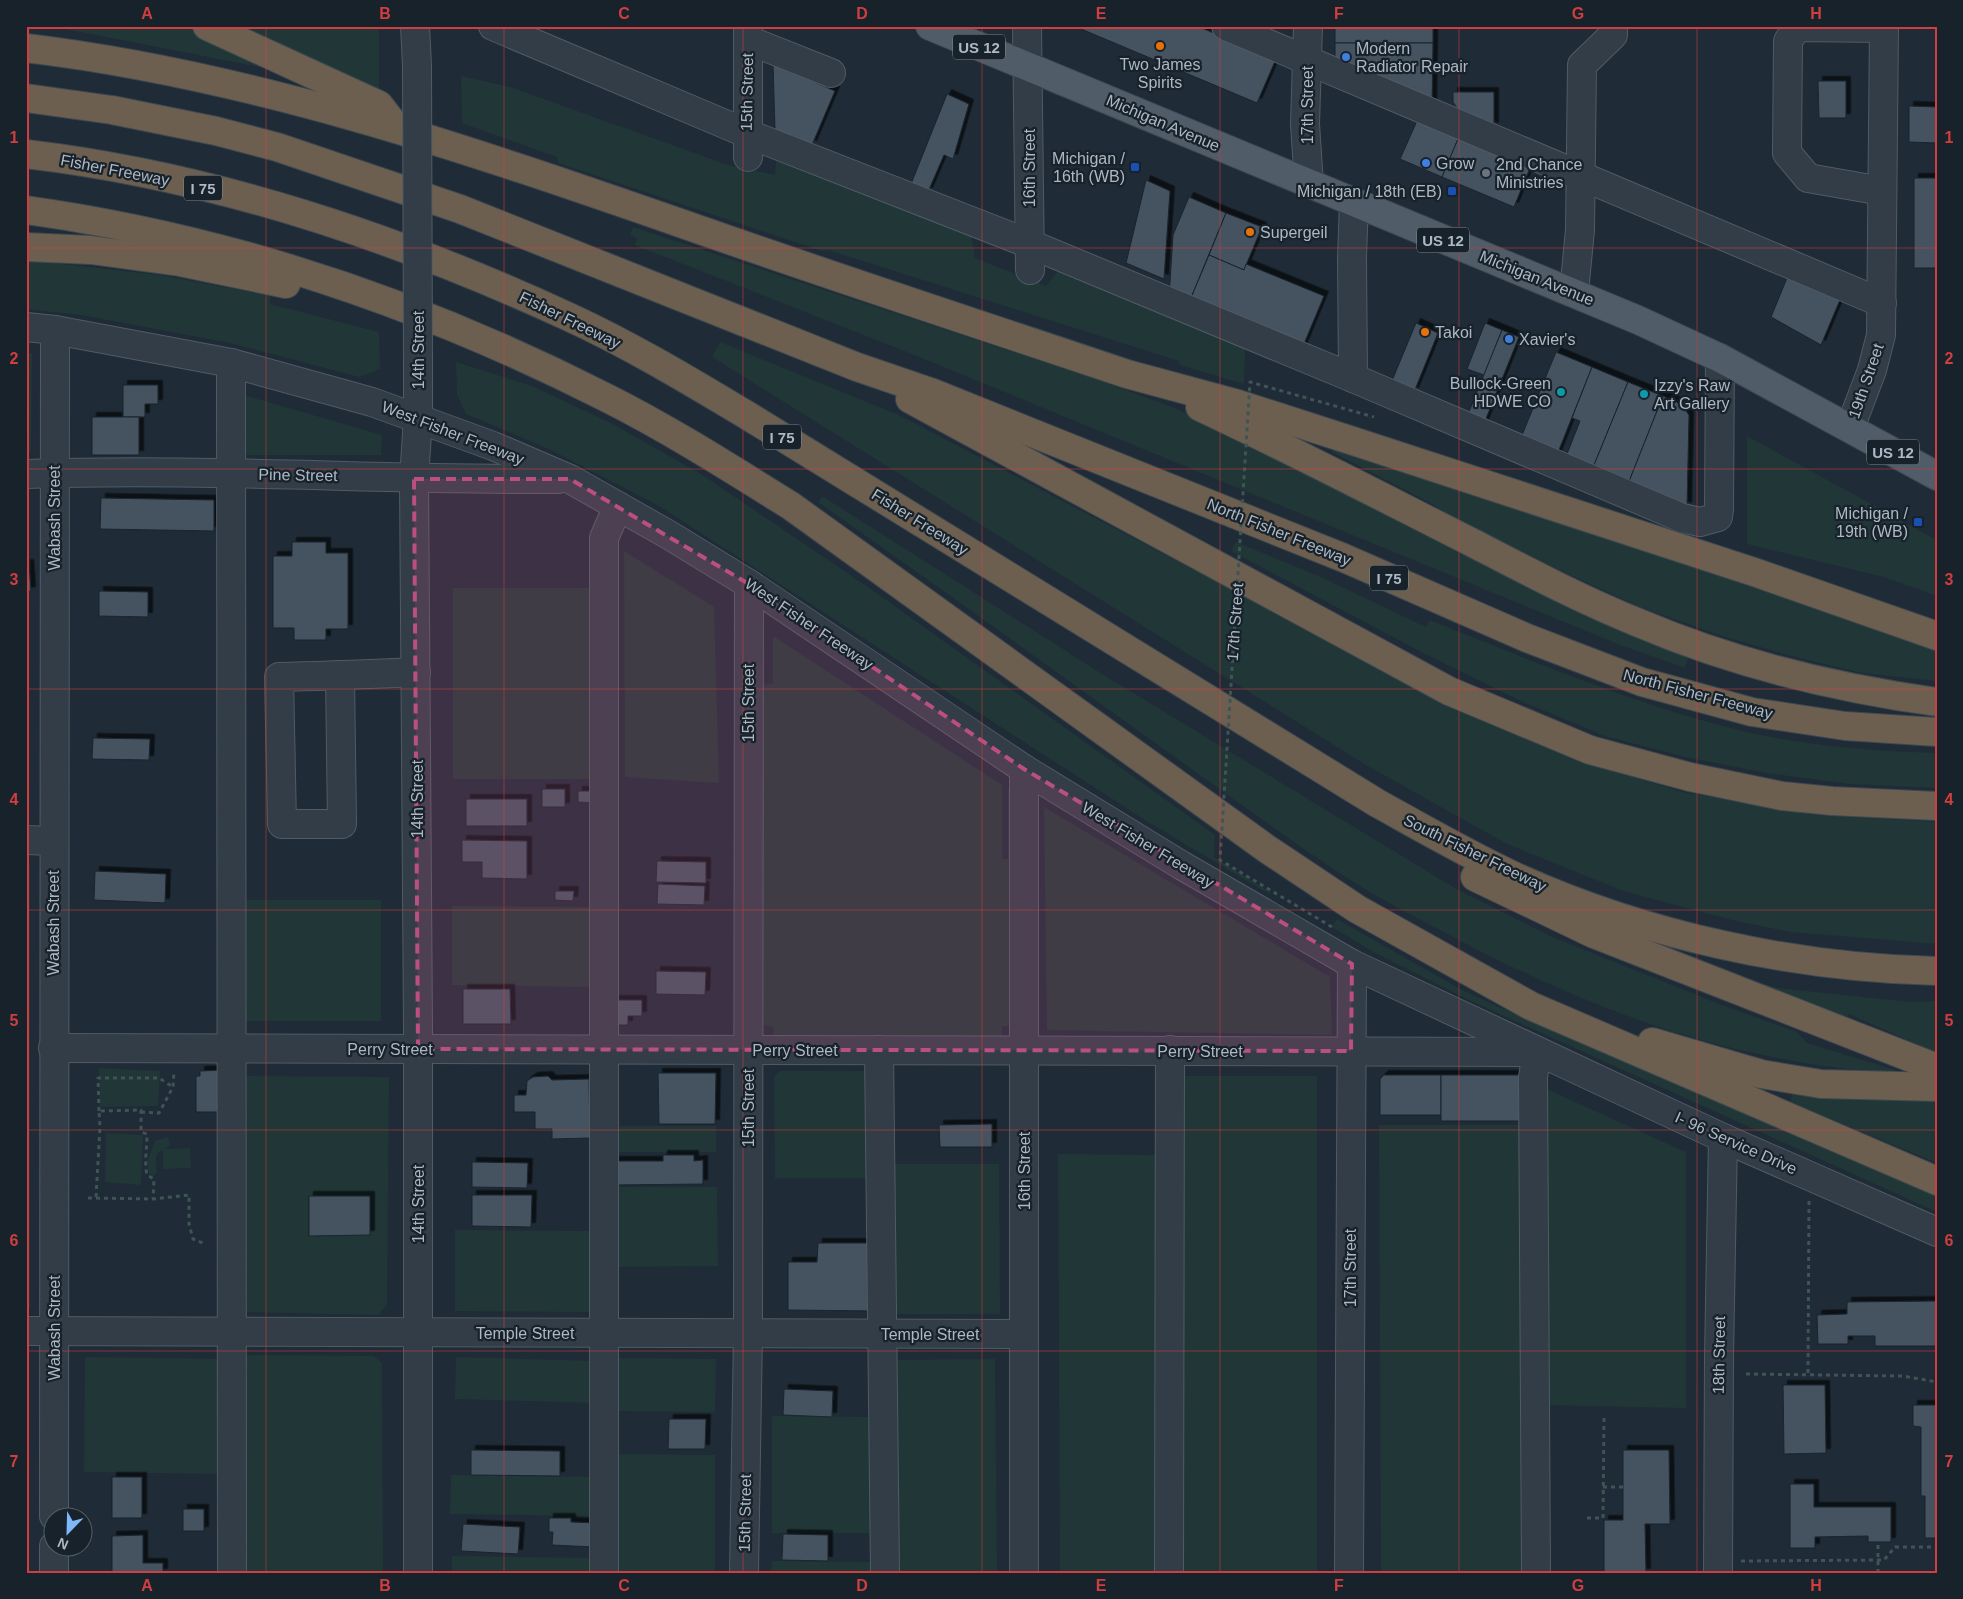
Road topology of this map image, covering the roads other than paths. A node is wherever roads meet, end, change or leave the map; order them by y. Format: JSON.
{"nodes":[{"id":1,"x":206,"y":26,"type":"edge"},
{"id":2,"x":414,"y":26,"type":"edge"},
{"id":3,"x":493,"y":26,"type":"edge"},
{"id":4,"x":930,"y":26,"type":"edge"},
{"id":5,"x":1027,"y":26,"type":"edge"},
{"id":6,"x":1226,"y":26,"type":"edge"},
{"id":7,"x":1308,"y":26,"type":"edge"},
{"id":8,"x":1613,"y":26,"type":"edge"},
{"id":9,"x":1796,"y":27,"type":"edge"},
{"id":10,"x":1884,"y":27,"type":"edge"},
{"id":11,"x":748,"y":33,"type":"edge"},
{"id":12,"x":26,"y":48,"type":"edge"},
{"id":13,"x":1307,"y":61,"type":"junction"},
{"id":14,"x":1029,"y":67,"type":"junction"},
{"id":15,"x":831,"y":73,"type":"dead end"},
{"id":16,"x":26,"y":98,"type":"edge"},
{"id":17,"x":397,"y":128,"type":"junction"},
{"id":18,"x":747,"y":145,"type":"junction"},
{"id":19,"x":26,"y":154,"type":"edge"},
{"id":20,"x":1582,"y":176,"type":"junction"},
{"id":21,"x":1309,"y":184,"type":"junction"},
{"id":22,"x":1882,"y":191,"type":"junction"},
{"id":23,"x":1354,"y":202,"type":"junction"},
{"id":24,"x":26,"y":210,"type":"edge"},
{"id":25,"x":26,"y":247,"type":"edge"},
{"id":26,"x":1030,"y":257,"type":"junction"},
{"id":27,"x":1574,"y":292,"type":"junction"},
{"id":28,"x":373,"y":296,"type":"junction"},
{"id":29,"x":1882,"y":303,"type":"junction"},
{"id":30,"x":26,"y":327,"type":"edge"},
{"id":31,"x":55,"y":330,"type":"junction"},
{"id":32,"x":1720,"y":358,"type":"junction"},
{"id":33,"x":231,"y":363,"type":"junction"},
{"id":34,"x":857,"y":367,"type":"junction"},
{"id":35,"x":1128,"y":374,"type":"junction"},
{"id":36,"x":1353,"y":378,"type":"junction"},
{"id":37,"x":418,"y":418,"type":"junction"},
{"id":38,"x":1850,"y":428,"type":"junction"},
{"id":39,"x":54,"y":473,"type":"junction"},
{"id":40,"x":26,"y":474,"type":"edge"},
{"id":41,"x":230,"y":474,"type":"junction"},
{"id":42,"x":1937,"y":476,"type":"edge"},
{"id":43,"x":414,"y":479,"type":"junction"},
{"id":44,"x":570,"y":479,"type":"junction"},
{"id":45,"x":618,"y":506,"type":"junction"},
{"id":46,"x":749,"y":584,"type":"junction"},
{"id":47,"x":1061,"y":610,"type":"junction"},
{"id":48,"x":1937,"y":636,"type":"edge"},
{"id":49,"x":416,"y":672,"type":"junction"},
{"id":50,"x":340,"y":675,"type":"junction"},
{"id":51,"x":1937,"y":702,"type":"edge"},
{"id":52,"x":1937,"y":732,"type":"edge"},
{"id":53,"x":1024,"y":770,"type":"junction"},
{"id":54,"x":1937,"y":806,"type":"edge"},
{"id":55,"x":26,"y":840,"type":"edge"},
{"id":56,"x":53,"y":841,"type":"junction"},
{"id":57,"x":1352,"y":964,"type":"junction"},
{"id":58,"x":1937,"y":971,"type":"edge"},
{"id":59,"x":1469,"y":972,"type":"junction"},
{"id":60,"x":231,"y":1047,"type":"junction"},
{"id":61,"x":53,"y":1048,"type":"junction"},
{"id":62,"x":418,"y":1049,"type":"junction"},
{"id":63,"x":605,"y":1049,"type":"junction"},
{"id":64,"x":748,"y":1050,"type":"junction"},
{"id":65,"x":879,"y":1050,"type":"junction"},
{"id":66,"x":1024,"y":1050,"type":"junction"},
{"id":67,"x":1170,"y":1050,"type":"junction"},
{"id":68,"x":1351,"y":1051,"type":"junction"},
{"id":69,"x":1537,"y":1052,"type":"junction"},
{"id":70,"x":1937,"y":1068,"type":"edge"},
{"id":71,"x":1937,"y":1087,"type":"edge"},
{"id":72,"x":1723,"y":1138,"type":"junction"},
{"id":73,"x":1937,"y":1181,"type":"edge"},
{"id":74,"x":1937,"y":1232,"type":"edge"},
{"id":75,"x":26,"y":1332,"type":"edge"},
{"id":76,"x":54,"y":1332,"type":"junction"},
{"id":77,"x":231,"y":1332,"type":"junction"},
{"id":78,"x":418,"y":1332,"type":"junction"},
{"id":79,"x":604,"y":1333,"type":"junction"},
{"id":80,"x":748,"y":1333,"type":"junction"},
{"id":81,"x":882,"y":1334,"type":"junction"},
{"id":82,"x":1024,"y":1334,"type":"junction"},
{"id":83,"x":54,"y":1506,"type":"edge"},
{"id":84,"x":54,"y":1556,"type":"edge"},
{"id":85,"x":1729,"y":1567,"type":"edge"},
{"id":86,"x":54,"y":1573,"type":"edge"},
{"id":87,"x":232,"y":1573,"type":"edge"},
{"id":88,"x":418,"y":1573,"type":"edge"},
{"id":89,"x":604,"y":1573,"type":"edge"},
{"id":90,"x":744,"y":1573,"type":"edge"},
{"id":91,"x":885,"y":1573,"type":"edge"},
{"id":92,"x":1024,"y":1573,"type":"edge"},
{"id":93,"x":1169,"y":1573,"type":"edge"},
{"id":94,"x":1349,"y":1573,"type":"edge"},
{"id":95,"x":1536,"y":1573,"type":"edge"}],
"edges":[{"from":1,"to":17,"type":"highway"},
{"from":2,"to":37,"type":"street","name":"14th Street","bridge":true},
{"from":3,"to":18,"type":"street"},
{"from":4,"to":14,"type":"main road","name":"Michigan Avenue","number":"US 12"},
{"from":5,"to":14,"type":"street","name":"16th Street"},
{"from":6,"to":13,"type":"street"},
{"from":7,"to":13,"type":"street","name":"17th Street"},
{"from":8,"to":20,"type":"street"},
{"from":9,"to":10,"type":"street"},
{"from":9,"to":22,"type":"street"},
{"from":10,"to":22,"type":"street","name":"19th Street"},
{"from":11,"to":15,"type":"street"},
{"from":11,"to":18,"type":"street","name":"15th Street"},
{"from":12,"to":17,"type":"highway"},
{"from":13,"to":20,"type":"street"},
{"from":13,"to":21,"type":"street","name":"17th Street"},
{"from":14,"to":21,"type":"main road","name":"Michigan Avenue","number":"US 12"},
{"from":14,"to":26,"type":"street","name":"16th Street"},
{"from":16,"to":34,"type":"highway","number":"I 75"},
{"from":17,"to":35,"type":"highway"},
{"from":18,"to":26,"type":"street"},
{"from":19,"to":47,"type":"highway","name":"Fisher Freeway","number":"I 75"},
{"from":20,"to":27,"type":"street"},
{"from":20,"to":29,"type":"street"},
{"from":21,"to":23,"type":"main road","name":"Michigan Avenue","number":"US 12"},
{"from":22,"to":29,"type":"street","name":"19th Street"},
{"from":23,"to":27,"type":"main road","name":"Michigan Avenue","number":"US 12"},
{"from":23,"to":36,"type":"street"},
{"from":24,"to":28,"type":"highway"},
{"from":25,"to":28,"type":"highway"},
{"from":26,"to":36,"type":"street"},
{"from":27,"to":32,"type":"main road","name":"Michigan Avenue","number":"US 12"},
{"from":28,"to":59,"type":"highway"},
{"from":29,"to":38,"type":"street","name":"19th Street"},
{"from":30,"to":31,"type":"street","name":"West Fisher Freeway"},
{"from":31,"to":33,"type":"street","name":"West Fisher Freeway"},
{"from":31,"to":39,"type":"street","name":"Wabash Street"},
{"from":32,"to":36,"type":"street"},
{"from":32,"to":38,"type":"main road","name":"Michigan Avenue","number":"US 12"},
{"from":33,"to":37,"type":"street","name":"West Fisher Freeway"},
{"from":33,"to":41,"type":"street"},
{"from":34,"to":52,"type":"highway","name":"North Fisher Freeway","number":"I 75"},
{"from":34,"to":54,"type":"highway"},
{"from":35,"to":48,"type":"highway"},
{"from":35,"to":51,"type":"highway"},
{"from":37,"to":43,"type":"street","name":"14th Street"},
{"from":37,"to":44,"type":"street","name":"West Fisher Freeway"},
{"from":38,"to":42,"type":"main road","name":"Michigan Avenue","number":"US 12"},
{"from":39,"to":40,"type":"street","name":"Pine Street"},
{"from":39,"to":41,"type":"street","name":"Pine Street"},
{"from":39,"to":56,"type":"street","name":"Wabash Street"},
{"from":41,"to":43,"type":"street","name":"Pine Street"},
{"from":41,"to":60,"type":"street"},
{"from":43,"to":44,"type":"street","name":"Pine Street"},
{"from":43,"to":49,"type":"street","name":"14th Street"},
{"from":44,"to":45,"type":"street","name":"West Fisher Freeway"},
{"from":45,"to":46,"type":"street","name":"West Fisher Freeway"},
{"from":45,"to":63,"type":"street"},
{"from":46,"to":53,"type":"street","name":"West Fisher Freeway"},
{"from":46,"to":64,"type":"street","name":"15th Street"},
{"from":47,"to":58,"type":"highway","name":"South Fisher Freeway","number":"I 75"},
{"from":47,"to":70,"type":"highway"},
{"from":49,"to":50,"type":"street"},
{"from":49,"to":62,"type":"street","name":"14th Street"},
{"from":50,"to":50,"type":"street"},
{"from":53,"to":57,"type":"street","name":"West Fisher Freeway"},
{"from":53,"to":66,"type":"street","name":"16th Street"},
{"from":55,"to":56,"type":"street"},
{"from":56,"to":61,"type":"street","name":"Wabash Street"},
{"from":57,"to":68,"type":"street","name":"17th Street"},
{"from":57,"to":69,"type":"street","name":"West Fisher Freeway"},
{"from":59,"to":71,"type":"highway"},
{"from":59,"to":73,"type":"highway"},
{"from":60,"to":61,"type":"street","name":"Perry Street"},
{"from":60,"to":62,"type":"street","name":"Perry Street"},
{"from":60,"to":77,"type":"street"},
{"from":61,"to":76,"type":"street","name":"Wabash Street"},
{"from":62,"to":63,"type":"street","name":"Perry Street"},
{"from":62,"to":78,"type":"street","name":"14th Street"},
{"from":63,"to":64,"type":"street","name":"Perry Street"},
{"from":63,"to":79,"type":"street"},
{"from":64,"to":65,"type":"street","name":"Perry Street"},
{"from":64,"to":80,"type":"street","name":"15th Street"},
{"from":65,"to":66,"type":"street","name":"Perry Street"},
{"from":65,"to":81,"type":"street"},
{"from":66,"to":67,"type":"street","name":"Perry Street"},
{"from":66,"to":82,"type":"street","name":"16th Street"},
{"from":67,"to":68,"type":"street","name":"Perry Street"},
{"from":67,"to":93,"type":"street"},
{"from":68,"to":69,"type":"street","name":"Perry Street"},
{"from":68,"to":94,"type":"street","name":"17th Street"},
{"from":69,"to":72,"type":"street","name":"I- 96 Service Drive"},
{"from":69,"to":95,"type":"street"},
{"from":72,"to":74,"type":"street","name":"I- 96 Service Drive"},
{"from":72,"to":85,"type":"street","name":"18th Street"},
{"from":75,"to":76,"type":"street","name":"Temple Street"},
{"from":76,"to":77,"type":"street","name":"Temple Street"},
{"from":76,"to":83,"type":"street","name":"Wabash Street"},
{"from":77,"to":78,"type":"street","name":"Temple Street"},
{"from":77,"to":87,"type":"street"},
{"from":78,"to":79,"type":"street","name":"Temple Street"},
{"from":78,"to":88,"type":"street","name":"14th Street"},
{"from":79,"to":80,"type":"street","name":"Temple Street"},
{"from":79,"to":89,"type":"street"},
{"from":80,"to":81,"type":"street","name":"Temple Street"},
{"from":80,"to":90,"type":"street","name":"15th Street"},
{"from":81,"to":82,"type":"street","name":"Temple Street"},
{"from":81,"to":91,"type":"street"},
{"from":82,"to":92,"type":"street","name":"16th Street"},
{"from":84,"to":86,"type":"street"}]}
